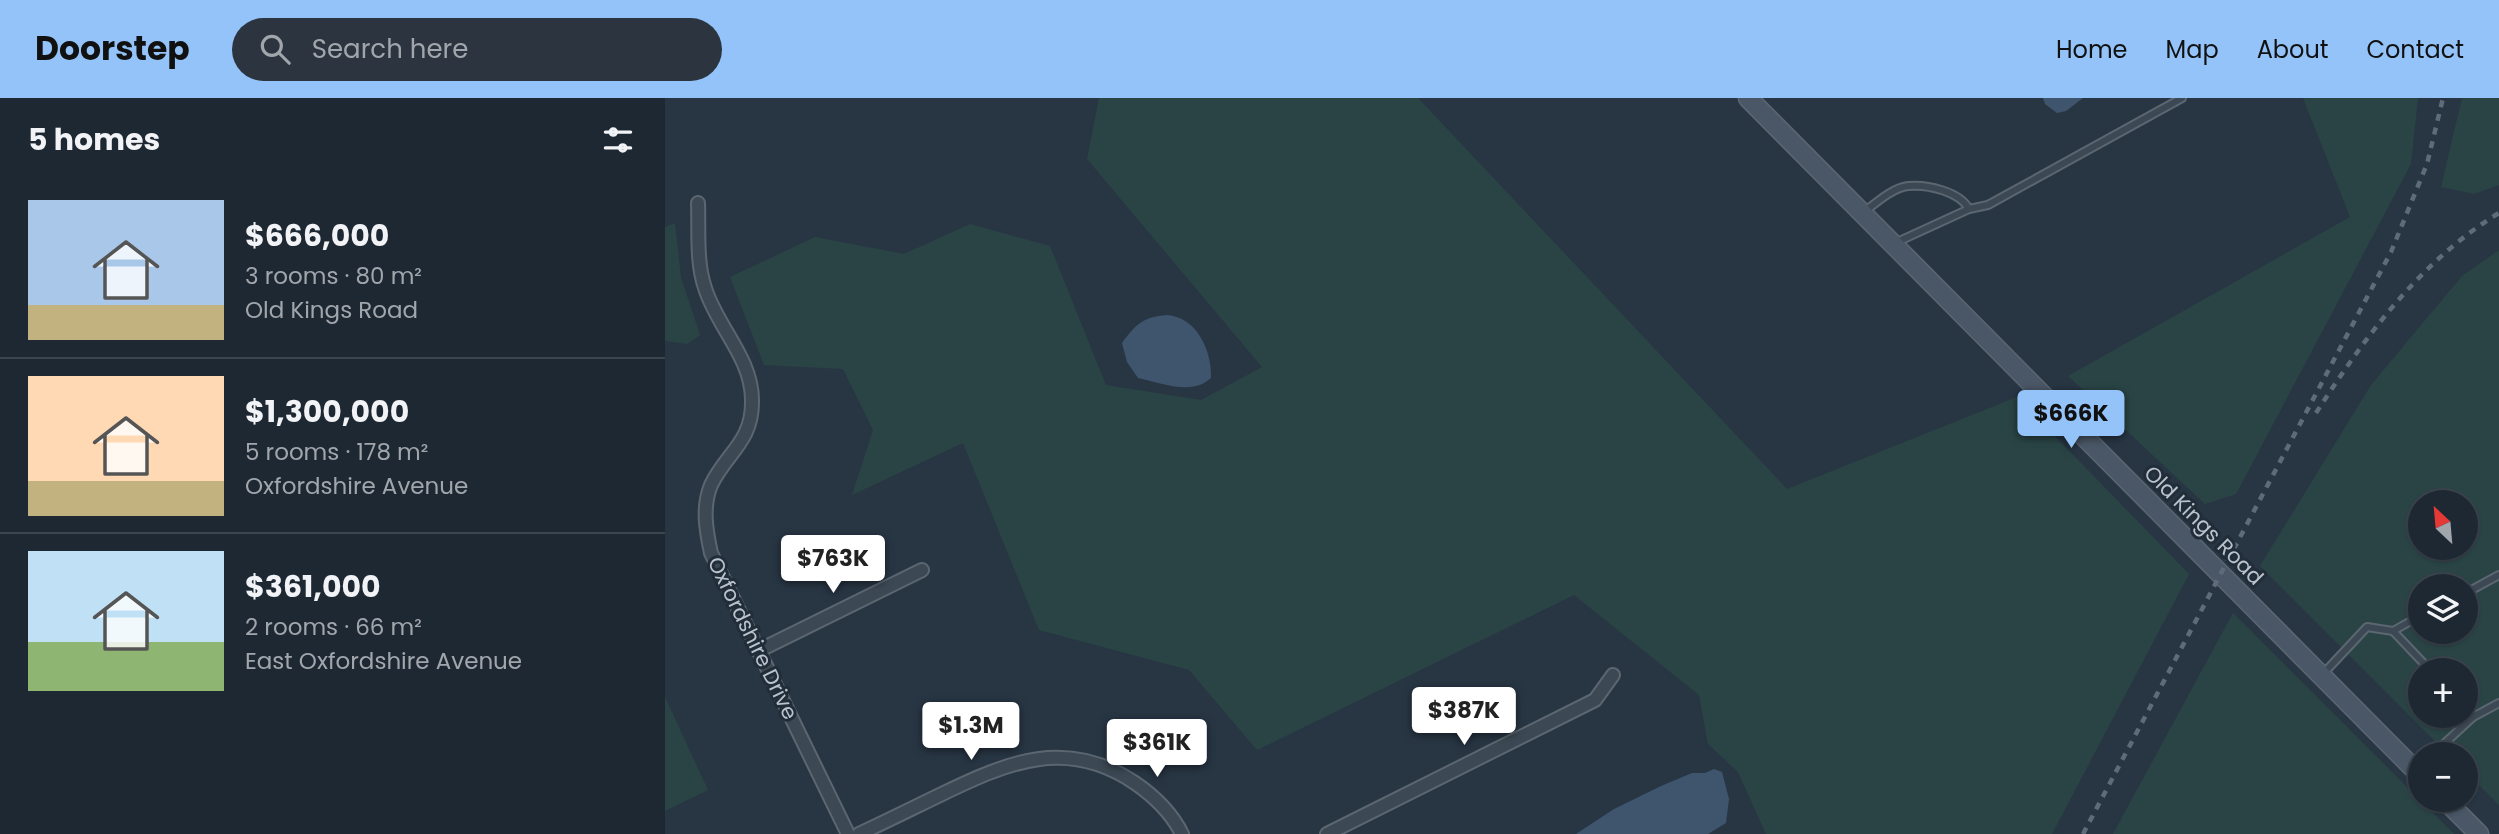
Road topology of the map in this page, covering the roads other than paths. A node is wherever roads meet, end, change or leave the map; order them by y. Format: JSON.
{"nodes":[{"id":1,"x":1748,"y":98,"type":"edge"},
{"id":2,"x":2182,"y":98,"type":"edge"},
{"id":3,"x":698,"y":203,"type":"dead end"},
{"id":4,"x":1969,"y":209,"type":"junction"},
{"id":5,"x":1862,"y":213,"type":"junction"},
{"id":6,"x":1893,"y":244,"type":"junction"},
{"id":7,"x":922,"y":570,"type":"dead end"},
{"id":8,"x":2499,"y":575,"type":"edge"},
{"id":9,"x":2478,"y":586,"type":"edge"},
{"id":10,"x":2408,"y":623,"type":"edge"},
{"id":11,"x":2393,"y":631,"type":"junction"},
{"id":12,"x":758,"y":651,"type":"junction"},
{"id":13,"x":2419,"y":658,"type":"edge"},
{"id":14,"x":1612,"y":675,"type":"dead end"},
{"id":15,"x":2322,"y":676,"type":"junction"},
{"id":16,"x":2499,"y":703,"type":"edge"},
{"id":17,"x":2478,"y":714,"type":"edge"},
{"id":18,"x":2461,"y":728,"type":"edge"},
{"id":19,"x":2446,"y":742,"type":"edge"},
{"id":20,"x":2408,"y":760,"type":"edge"},
{"id":21,"x":2457,"y":812,"type":"edge"},
{"id":22,"x":848,"y":834,"type":"edge"},
{"id":23,"x":859,"y":834,"type":"edge"},
{"id":24,"x":1182,"y":834,"type":"edge"},
{"id":25,"x":1327,"y":834,"type":"edge"},
{"id":26,"x":2479,"y":834,"type":"edge"}],
"edges":[{"from":1,"to":5,"type":"street","name":"Old Kings Road"},
{"from":2,"to":4,"type":"lane"},
{"from":3,"to":12,"type":"street","name":"Oxfordshire Drive"},
{"from":4,"to":5,"type":"lane"},
{"from":4,"to":6,"type":"lane"},
{"from":5,"to":6,"type":"street","name":"Old Kings Road"},
{"from":6,"to":15,"type":"street","name":"Old Kings Road"},
{"from":7,"to":12,"type":"street"},
{"from":8,"to":9,"type":"lane"},
{"from":10,"to":11,"type":"lane"},
{"from":11,"to":13,"type":"lane"},
{"from":11,"to":15,"type":"lane"},
{"from":12,"to":22,"type":"street","name":"Oxfordshire Drive"},
{"from":14,"to":25,"type":"street"},
{"from":15,"to":20,"type":"street","name":"Old Kings Road"},
{"from":16,"to":17,"type":"lane"},
{"from":18,"to":19,"type":"lane"},
{"from":21,"to":26,"type":"street"},
{"from":23,"to":24,"type":"street"}]}
